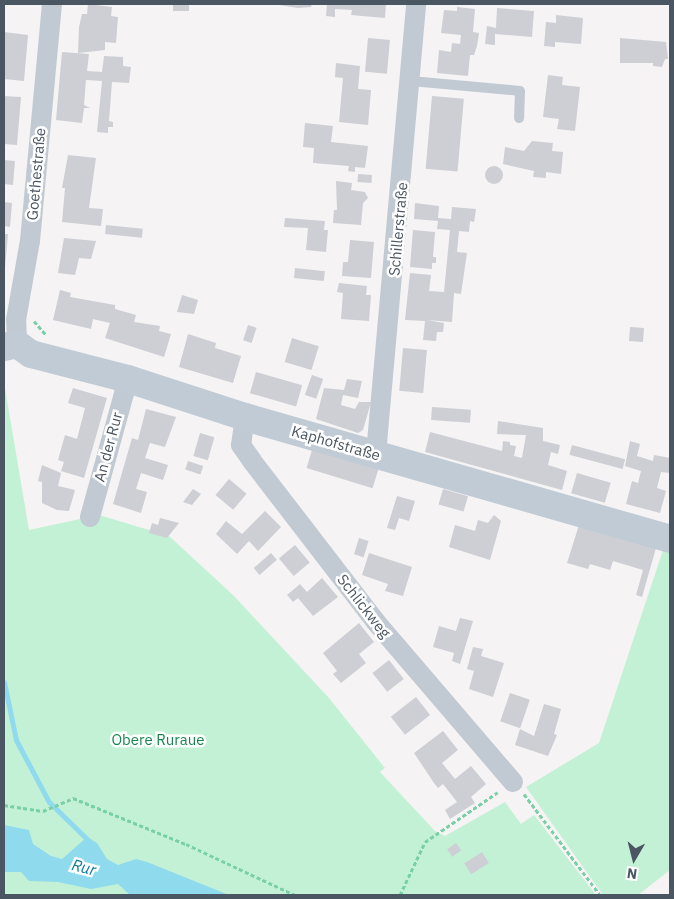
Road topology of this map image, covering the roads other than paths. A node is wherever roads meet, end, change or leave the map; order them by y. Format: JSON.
{"nodes":[{"id":1,"x":52,"y":4,"type":"edge"},
{"id":2,"x":416,"y":4,"type":"edge"},
{"id":3,"x":411,"y":81,"type":"junction"},
{"id":4,"x":519,"y":118,"type":"dead end"},
{"id":5,"x":10,"y":346,"type":"edge"},
{"id":6,"x":128,"y":379,"type":"junction"},
{"id":7,"x":245,"y":418,"type":"junction"},
{"id":8,"x":376,"y":454,"type":"junction"},
{"id":9,"x":90,"y":517,"type":"dead end"},
{"id":10,"x":670,"y":539,"type":"edge"},
{"id":11,"x":513,"y":782,"type":"road end"}],
"edges":[{"from":1,"to":5,"type":"street","name":"Goethestraße"},
{"from":2,"to":3,"type":"street","name":"Schillerstraße"},
{"from":3,"to":4,"type":"lane"},
{"from":3,"to":8,"type":"street","name":"Schillerstraße"},
{"from":5,"to":6,"type":"main road","name":"Kaphofstraße"},
{"from":6,"to":7,"type":"main road","name":"Kaphofstraße"},
{"from":6,"to":9,"type":"street","name":"An der Rur"},
{"from":7,"to":8,"type":"main road","name":"Kaphofstraße"},
{"from":7,"to":11,"type":"street","name":"Schlickweg"},
{"from":8,"to":10,"type":"main road","name":"Kaphofstraße"}]}
